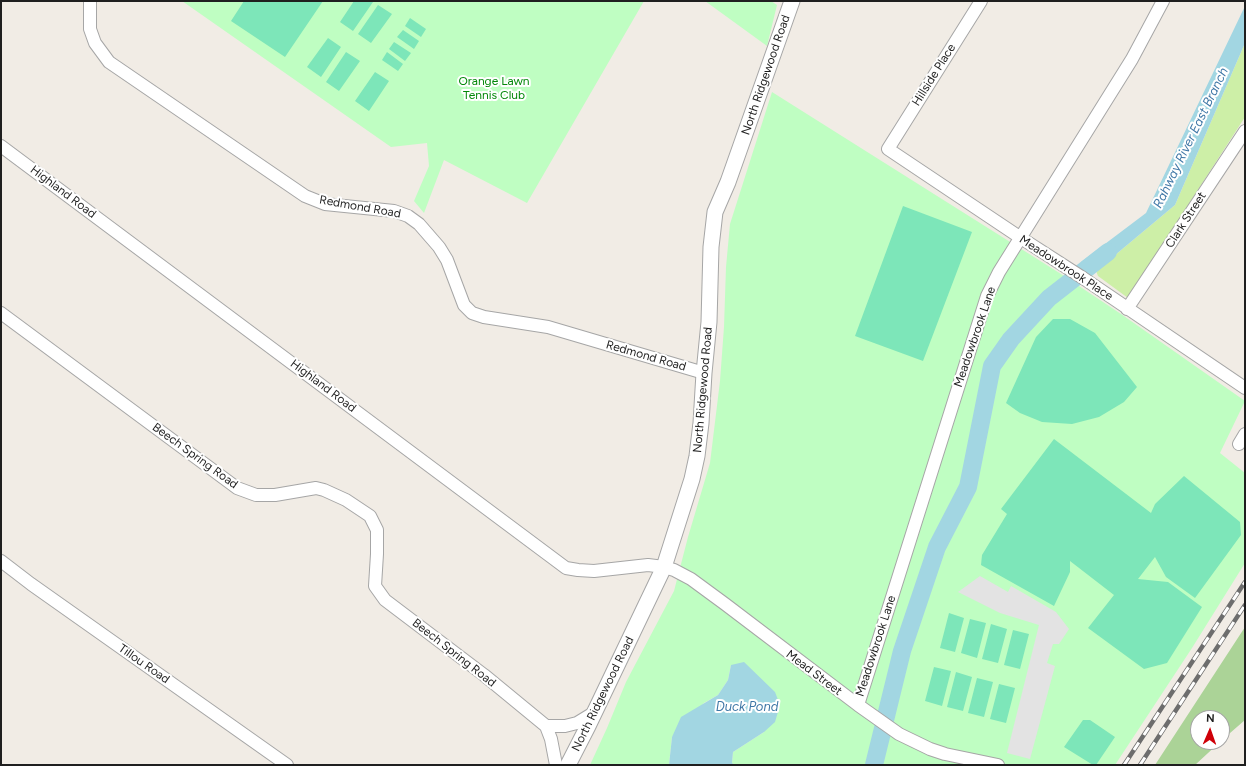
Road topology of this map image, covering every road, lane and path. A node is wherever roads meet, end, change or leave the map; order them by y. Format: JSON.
{"nodes":[{"id":1,"x":90,"y":1,"type":"edge"},
{"id":2,"x":792,"y":1,"type":"edge"},
{"id":3,"x":981,"y":1,"type":"edge"},
{"id":4,"x":1163,"y":1,"type":"edge"},
{"id":5,"x":1245,"y":131,"type":"edge"},
{"id":6,"x":1,"y":146,"type":"edge"},
{"id":7,"x":888,"y":149,"type":"joint"},
{"id":8,"x":1020,"y":238,"type":"junction"},
{"id":9,"x":1128,"y":309,"type":"junction"},
{"id":10,"x":1,"y":313,"type":"edge"},
{"id":11,"x":704,"y":373,"type":"junction"},
{"id":12,"x":1245,"y":388,"type":"edge"},
{"id":13,"x":1,"y":561,"type":"edge"},
{"id":14,"x":664,"y":567,"type":"junction"},
{"id":15,"x":858,"y":705,"type":"junction"},
{"id":16,"x":595,"y":712,"type":"junction"},
{"id":17,"x":546,"y":726,"type":"junction"},
{"id":18,"x":287,"y":765,"type":"edge"},
{"id":19,"x":556,"y":765,"type":"edge"},
{"id":20,"x":568,"y":765,"type":"edge"},
{"id":21,"x":998,"y":765,"type":"edge"}],
"edges":[{"from":1,"to":11,"type":"street","name":"Redmond Road"},
{"from":2,"to":11,"type":"street","name":"North Ridgewood Road"},
{"from":3,"to":7,"type":"street","name":"Hillside Place"},
{"from":4,"to":8,"type":"street","name":"Meadowbrook Lane"},
{"from":5,"to":9,"type":"street","name":"Clark Street"},
{"from":6,"to":14,"type":"street","name":"Highland Road"},
{"from":7,"to":8,"type":"street","name":"Meadowbrook Place"},
{"from":8,"to":9,"type":"street","name":"Meadowbrook Place"},
{"from":8,"to":15,"type":"street","name":"Meadowbrook Lane"},
{"from":9,"to":12,"type":"street","name":"Meadowbrook Place"},
{"from":10,"to":17,"type":"street","name":"Beech Spring Road"},
{"from":11,"to":14,"type":"street","name":"North Ridgewood Road"},
{"from":13,"to":18,"type":"street","name":"Tillou Road"},
{"from":14,"to":15,"type":"street","name":"Mead Street"},
{"from":14,"to":16,"type":"street","name":"North Ridgewood Road"},
{"from":15,"to":21,"type":"street","name":"Mead Street"},
{"from":16,"to":17,"type":"street"},
{"from":16,"to":20,"type":"street","name":"North Ridgewood Road"},
{"from":17,"to":19,"type":"street"}]}
